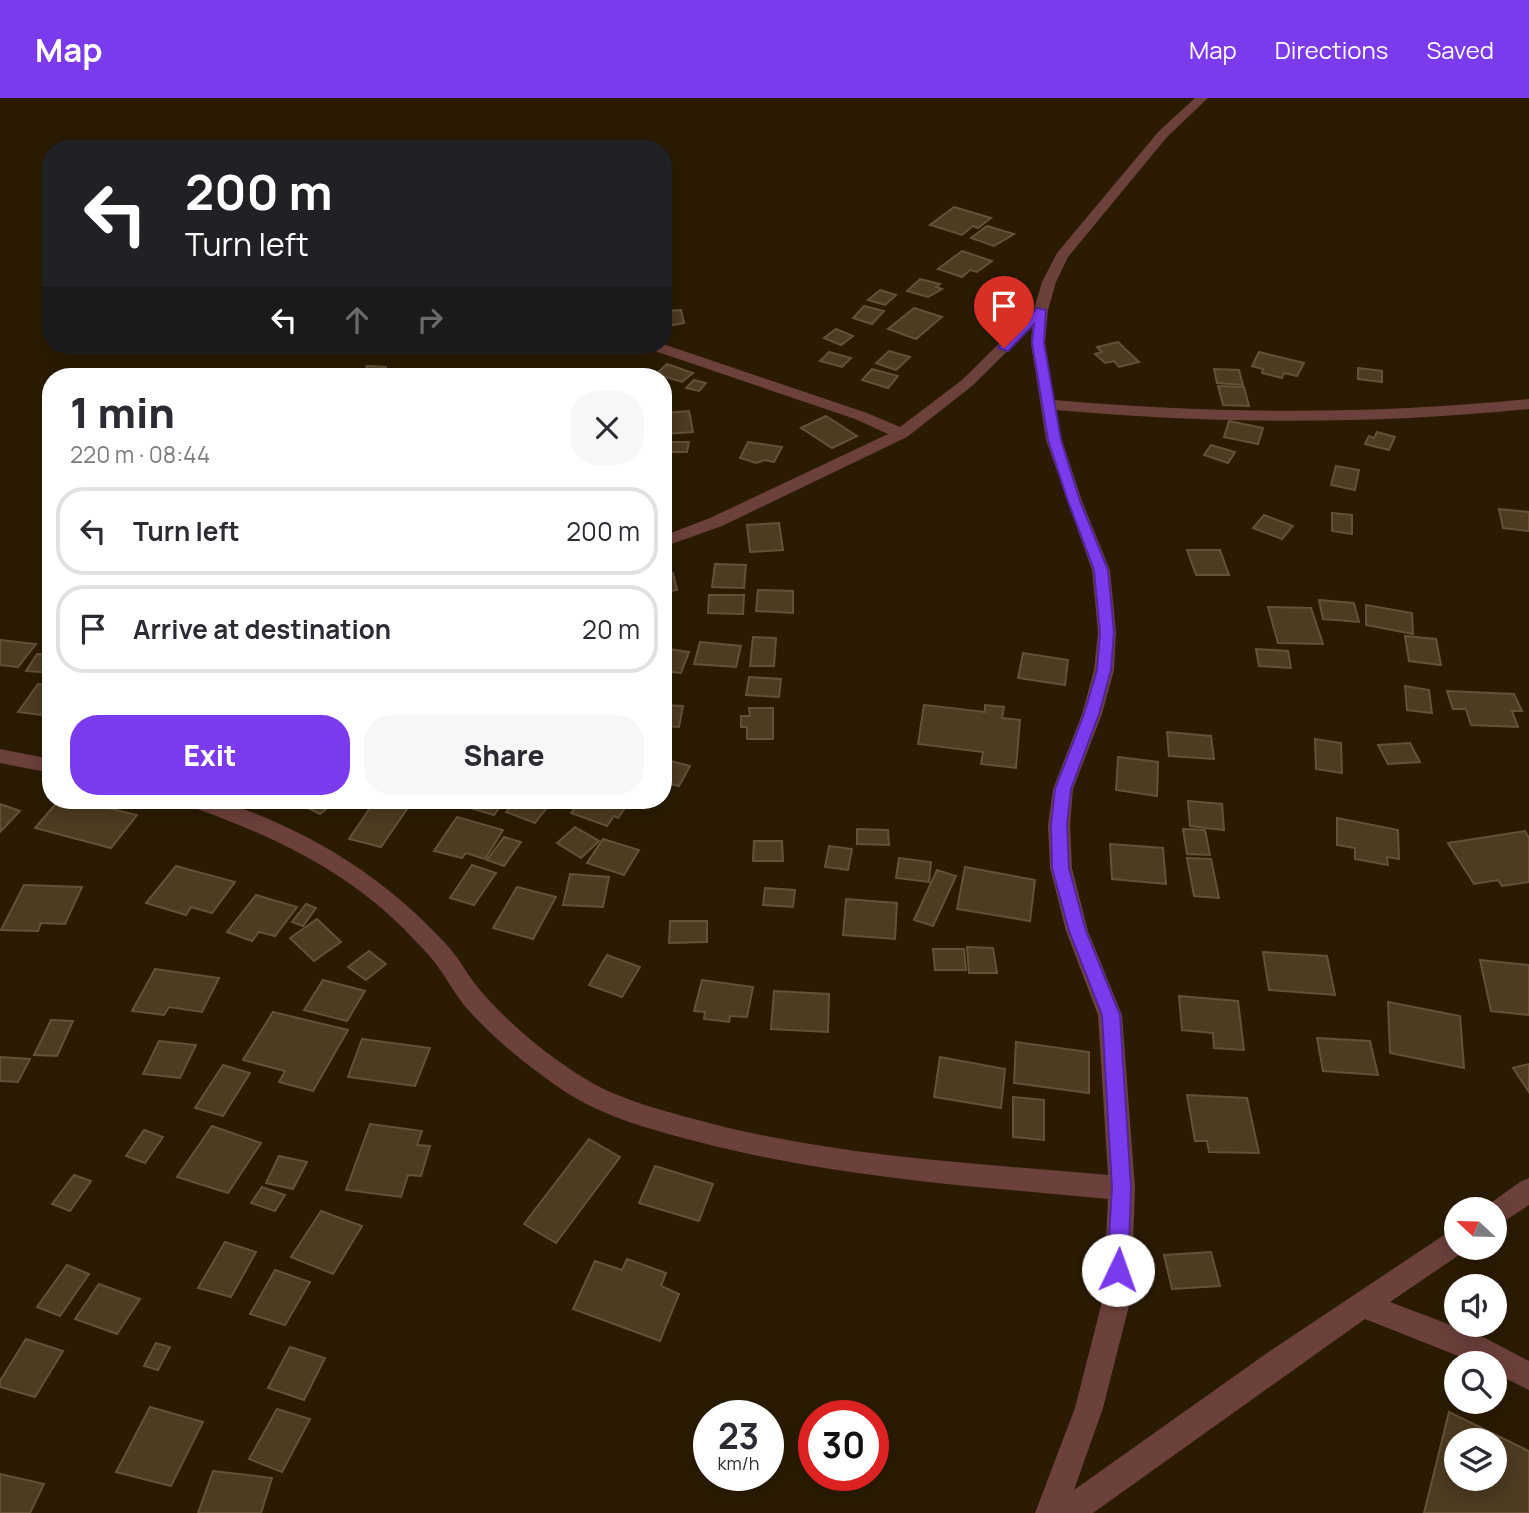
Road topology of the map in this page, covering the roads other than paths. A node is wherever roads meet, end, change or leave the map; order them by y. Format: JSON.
{"nodes":[{"id":1,"x":1202,"y":98,"type":"edge"},
{"id":2,"x":1041,"y":310,"type":"junction"},
{"id":3,"x":672,"y":352,"type":"edge"},
{"id":4,"x":1047,"y":404,"type":"junction"},
{"id":5,"x":1529,"y":404,"type":"edge"},
{"id":6,"x":901,"y":433,"type":"junction"},
{"id":7,"x":672,"y":539,"type":"edge"},
{"id":8,"x":0,"y":756,"type":"edge"},
{"id":9,"x":42,"y":764,"type":"edge"},
{"id":10,"x":217,"y":809,"type":"edge"},
{"id":11,"x":1122,"y":1188,"type":"junction"},
{"id":12,"x":1529,"y":1190,"type":"edge"},
{"id":13,"x":1507,"y":1206,"type":"edge"},
{"id":14,"x":1444,"y":1250,"type":"edge"},
{"id":15,"x":1362,"y":1305,"type":"junction"},
{"id":16,"x":1529,"y":1376,"type":"edge"},
{"id":17,"x":1050,"y":1513,"type":"edge"},
{"id":18,"x":1067,"y":1513,"type":"edge"}],
"edges":[{"from":1,"to":2,"type":"street"},
{"from":2,"to":4,"type":"street"},
{"from":2,"to":6,"type":"street"},
{"from":3,"to":6,"type":"street"},
{"from":4,"to":5,"type":"street"},
{"from":4,"to":11,"type":"street"},
{"from":6,"to":7,"type":"street"},
{"from":8,"to":9,"type":"street"},
{"from":10,"to":11,"type":"street"},
{"from":11,"to":17,"type":"street"},
{"from":12,"to":13,"type":"street"},
{"from":14,"to":15,"type":"street"},
{"from":15,"to":16,"type":"street"},
{"from":15,"to":18,"type":"street"}]}
